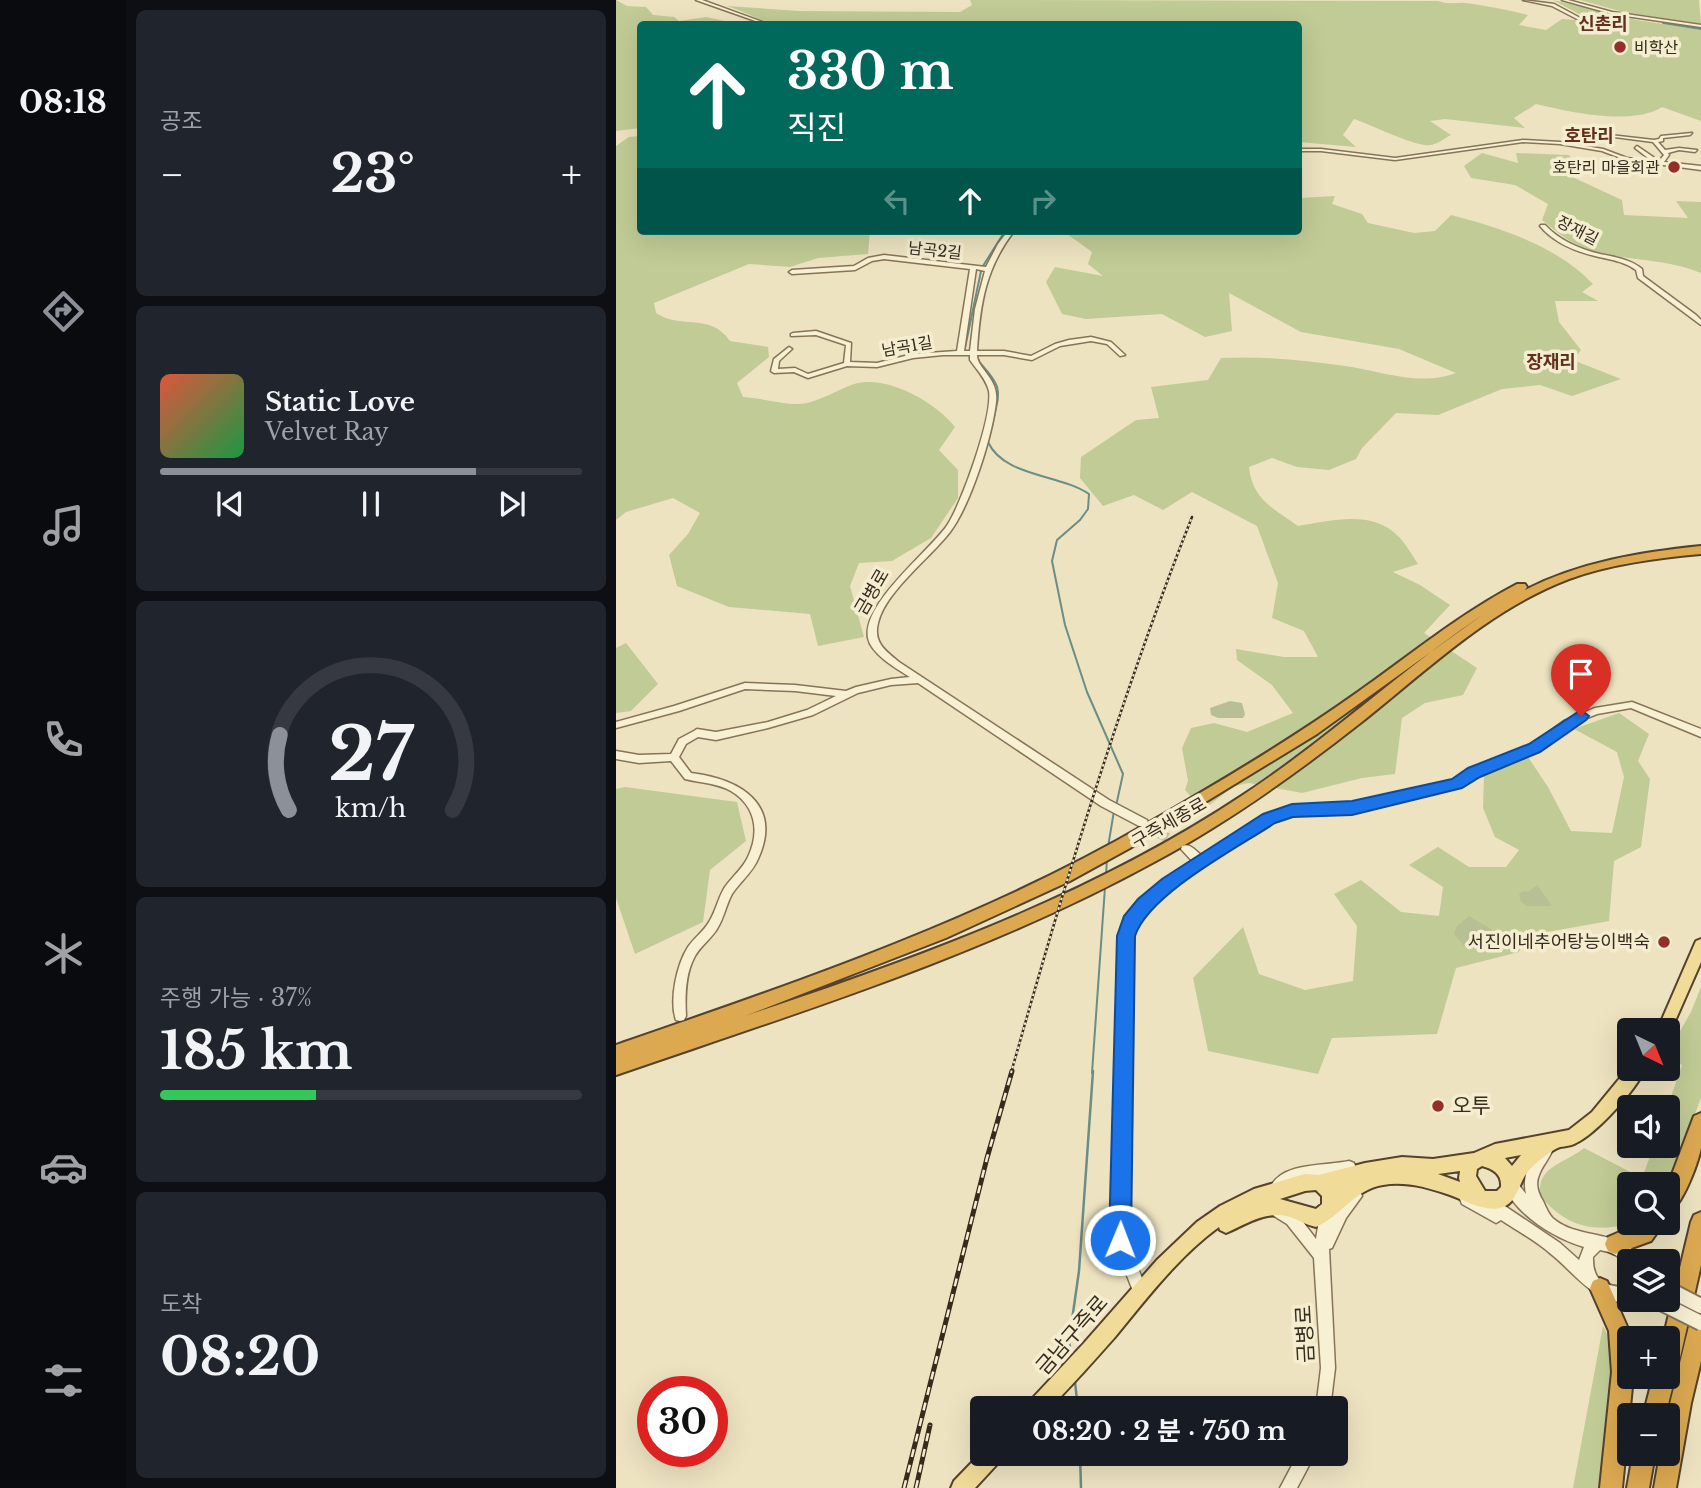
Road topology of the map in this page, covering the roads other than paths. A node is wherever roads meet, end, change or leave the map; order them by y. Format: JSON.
{"nodes":[{"id":1,"x":698,"y":0,"type":"edge"},
{"id":2,"x":1525,"y":0,"type":"edge"},
{"id":3,"x":1564,"y":0,"type":"edge"},
{"id":4,"x":1580,"y":19,"type":"dead end"},
{"id":5,"x":758,"y":21,"type":"edge"},
{"id":6,"x":1701,"y":26,"type":"edge"},
{"id":7,"x":1690,"y":134,"type":"dead end"},
{"id":8,"x":1601,"y":135,"type":"dead end"},
{"id":9,"x":1654,"y":141,"type":"junction"},
{"id":10,"x":1637,"y":147,"type":"dead end"},
{"id":11,"x":1302,"y":150,"type":"edge"},
{"id":12,"x":1695,"y":150,"type":"dead end"},
{"id":13,"x":1664,"y":152,"type":"junction"},
{"id":14,"x":1658,"y":162,"type":"junction"},
{"id":15,"x":1637,"y":164,"type":"junction"},
{"id":16,"x":1701,"y":170,"type":"edge"},
{"id":17,"x":1674,"y":171,"type":"dead end"},
{"id":18,"x":1651,"y":174,"type":"dead end"},
{"id":19,"x":1543,"y":226,"type":"dead end"},
{"id":20,"x":1008,"y":235,"type":"edge"},
{"id":21,"x":855,"y":268,"type":"junction"},
{"id":22,"x":981,"y":269,"type":"junction"},
{"id":23,"x":792,"y":272,"type":"dead end"},
{"id":24,"x":852,"y":278,"type":"dead end"},
{"id":25,"x":1701,"y":323,"type":"edge"},
{"id":26,"x":793,"y":335,"type":"dead end"},
{"id":27,"x":789,"y":349,"type":"dead end"},
{"id":28,"x":960,"y":353,"type":"junction"},
{"id":29,"x":973,"y":354,"type":"junction"},
{"id":30,"x":1122,"y":355,"type":"dead end"},
{"id":31,"x":847,"y":364,"type":"junction"},
{"id":32,"x":1701,"y":542,"type":"edge"},
{"id":33,"x":1701,"y":550,"type":"edge"},
{"id":34,"x":896,"y":664,"type":"junction"},
{"id":35,"x":923,"y":680,"type":"junction"},
{"id":36,"x":891,"y":682,"type":"junction"},
{"id":37,"x":844,"y":694,"type":"junction"},
{"id":38,"x":616,"y":725,"type":"edge"},
{"id":39,"x":1701,"y":733,"type":"edge"},
{"id":40,"x":616,"y":755,"type":"edge"},
{"id":41,"x":674,"y":757,"type":"junction"},
{"id":42,"x":1143,"y":823,"type":"tunnel mouth"},
{"id":43,"x":1186,"y":849,"type":"tunnel mouth"},
{"id":44,"x":1201,"y":862,"type":"junction"},
{"id":45,"x":1701,"y":945,"type":"edge"},
{"id":46,"x":680,"y":1016,"type":"dead end"},
{"id":47,"x":1670,"y":1018,"type":"edge"},
{"id":48,"x":616,"y":1053,"type":"edge"},
{"id":49,"x":616,"y":1067,"type":"edge"},
{"id":50,"x":1627,"y":1082,"type":"edge"},
{"id":51,"x":1701,"y":1122,"type":"edge"},
{"id":52,"x":1552,"y":1143,"type":"junction"},
{"id":53,"x":1478,"y":1160,"type":"junction"},
{"id":54,"x":1402,"y":1170,"type":"junction"},
{"id":55,"x":1680,"y":1178,"type":"edge"},
{"id":56,"x":1319,"y":1183,"type":"junction"},
{"id":57,"x":1436,"y":1183,"type":"junction"},
{"id":58,"x":1510,"y":1183,"type":"junction"},
{"id":59,"x":1301,"y":1185,"type":"junction"},
{"id":60,"x":1481,"y":1198,"type":"junction"},
{"id":61,"x":1272,"y":1200,"type":"junction"},
{"id":62,"x":1328,"y":1210,"type":"junction"},
{"id":63,"x":1302,"y":1214,"type":"junction"},
{"id":64,"x":1701,"y":1223,"type":"edge"},
{"id":65,"x":1517,"y":1225,"type":"junction"},
{"id":66,"x":1552,"y":1226,"type":"junction"},
{"id":67,"x":1640,"y":1235,"type":"edge"},
{"id":68,"x":1607,"y":1243,"type":"junction"},
{"id":69,"x":1617,"y":1250,"type":"edge"},
{"id":70,"x":1321,"y":1256,"type":"junction"},
{"id":71,"x":1597,"y":1285,"type":"junction"},
{"id":72,"x":1140,"y":1291,"type":"junction"},
{"id":73,"x":1617,"y":1294,"type":"edge"},
{"id":74,"x":1680,"y":1302,"type":"edge"},
{"id":75,"x":1701,"y":1307,"type":"edge"},
{"id":76,"x":1680,"y":1308,"type":"edge"},
{"id":77,"x":1701,"y":1321,"type":"edge"},
{"id":78,"x":1677,"y":1326,"type":"edge"},
{"id":79,"x":1048,"y":1396,"type":"edge"},
{"id":80,"x":1324,"y":1396,"type":"edge"},
{"id":81,"x":982,"y":1466,"type":"edge"},
{"id":82,"x":1300,"y":1466,"type":"edge"},
{"id":83,"x":1642,"y":1466,"type":"edge"},
{"id":84,"x":961,"y":1488,"type":"edge"},
{"id":85,"x":1288,"y":1488,"type":"edge"},
{"id":86,"x":1611,"y":1488,"type":"edge"},
{"id":87,"x":1638,"y":1488,"type":"edge"},
{"id":88,"x":1665,"y":1488,"type":"edge"}],
"edges":[{"from":1,"to":5,"type":"street"},
{"from":2,"to":4,"type":"street"},
{"from":3,"to":6,"type":"street"},
{"from":7,"to":9,"type":"street"},
{"from":8,"to":9,"type":"street"},
{"from":9,"to":13,"type":"street"},
{"from":10,"to":14,"type":"street"},
{"from":11,"to":15,"type":"street"},
{"from":12,"to":13,"type":"street"},
{"from":13,"to":14,"type":"street"},
{"from":14,"to":15,"type":"street"},
{"from":14,"to":16,"type":"street"},
{"from":15,"to":18,"type":"street"},
{"from":16,"to":17,"type":"street"},
{"from":19,"to":25,"type":"street","name":"장재길"},
{"from":20,"to":22,"type":"street"},
{"from":21,"to":22,"type":"street","name":"남곡2길"},
{"from":21,"to":23,"type":"street","name":"남곡2길"},
{"from":21,"to":24,"type":"street"},
{"from":22,"to":28,"type":"street","name":"남곡2길"},
{"from":22,"to":29,"type":"street"},
{"from":26,"to":31,"type":"street"},
{"from":27,"to":31,"type":"street","name":"남곡1길"},
{"from":28,"to":29,"type":"street","name":"남곡1길"},
{"from":28,"to":31,"type":"street","name":"남곡1길"},
{"from":29,"to":30,"type":"street"},
{"from":29,"to":34,"type":"street","name":"금병로"},
{"from":32,"to":48,"type":"highway","name":"구즉세종로"},
{"from":33,"to":49,"type":"highway","name":"구즉세종로"},
{"from":34,"to":35,"type":"street","name":"금병로"},
{"from":34,"to":36,"type":"street"},
{"from":35,"to":36,"type":"street"},
{"from":35,"to":42,"type":"street","name":"금병로"},
{"from":36,"to":37,"type":"street"},
{"from":37,"to":38,"type":"street"},
{"from":37,"to":41,"type":"street"},
{"from":39,"to":44,"type":"street"},
{"from":40,"to":41,"type":"street"},
{"from":41,"to":46,"type":"street"},
{"from":43,"to":44,"type":"street"},
{"from":44,"to":72,"type":"street"},
{"from":45,"to":47,"type":"main road"},
{"from":50,"to":52,"type":"main road"},
{"from":51,"to":55,"type":"highway"},
{"from":52,"to":53,"type":"main road"},
{"from":52,"to":58,"type":"main road"},
{"from":52,"to":66,"type":"street"},
{"from":53,"to":54,"type":"main road"},
{"from":53,"to":58,"type":"main road"},
{"from":53,"to":60,"type":"main road"},
{"from":54,"to":56,"type":"main road"},
{"from":54,"to":57,"type":"main road"},
{"from":54,"to":61,"type":"street"},
{"from":54,"to":62,"type":"main road"},
{"from":54,"to":70,"type":"street"},
{"from":56,"to":59,"type":"main road"},
{"from":56,"to":62,"type":"main road"},
{"from":57,"to":60,"type":"main road"},
{"from":57,"to":65,"type":"street"},
{"from":58,"to":60,"type":"main road"},
{"from":58,"to":66,"type":"street"},
{"from":59,"to":61,"type":"main road","name":"금남구즉로"},
{"from":59,"to":63,"type":"main road"},
{"from":60,"to":65,"type":"street"},
{"from":61,"to":63,"type":"main road","name":"금남구즉로"},
{"from":61,"to":70,"type":"street"},
{"from":61,"to":72,"type":"main road","name":"금남구즉로"},
{"from":62,"to":63,"type":"main road"},
{"from":62,"to":70,"type":"street"},
{"from":63,"to":70,"type":"street"},
{"from":64,"to":78,"type":"highway"},
{"from":65,"to":71,"type":"street"},
{"from":66,"to":68,"type":"street"},
{"from":67,"to":68,"type":"highway"},
{"from":68,"to":69,"type":"street"},
{"from":68,"to":71,"type":"street"},
{"from":70,"to":80,"type":"street","name":"금병로"},
{"from":71,"to":73,"type":"street"},
{"from":71,"to":86,"type":"highway"},
{"from":72,"to":79,"type":"main road","name":"금남구즉로"},
{"from":74,"to":75,"type":"street","bridge":true},
{"from":76,"to":77,"type":"street","bridge":true},
{"from":77,"to":88,"type":"highway"},
{"from":81,"to":84,"type":"main road"},
{"from":82,"to":85,"type":"street"},
{"from":83,"to":87,"type":"highway"}]}
